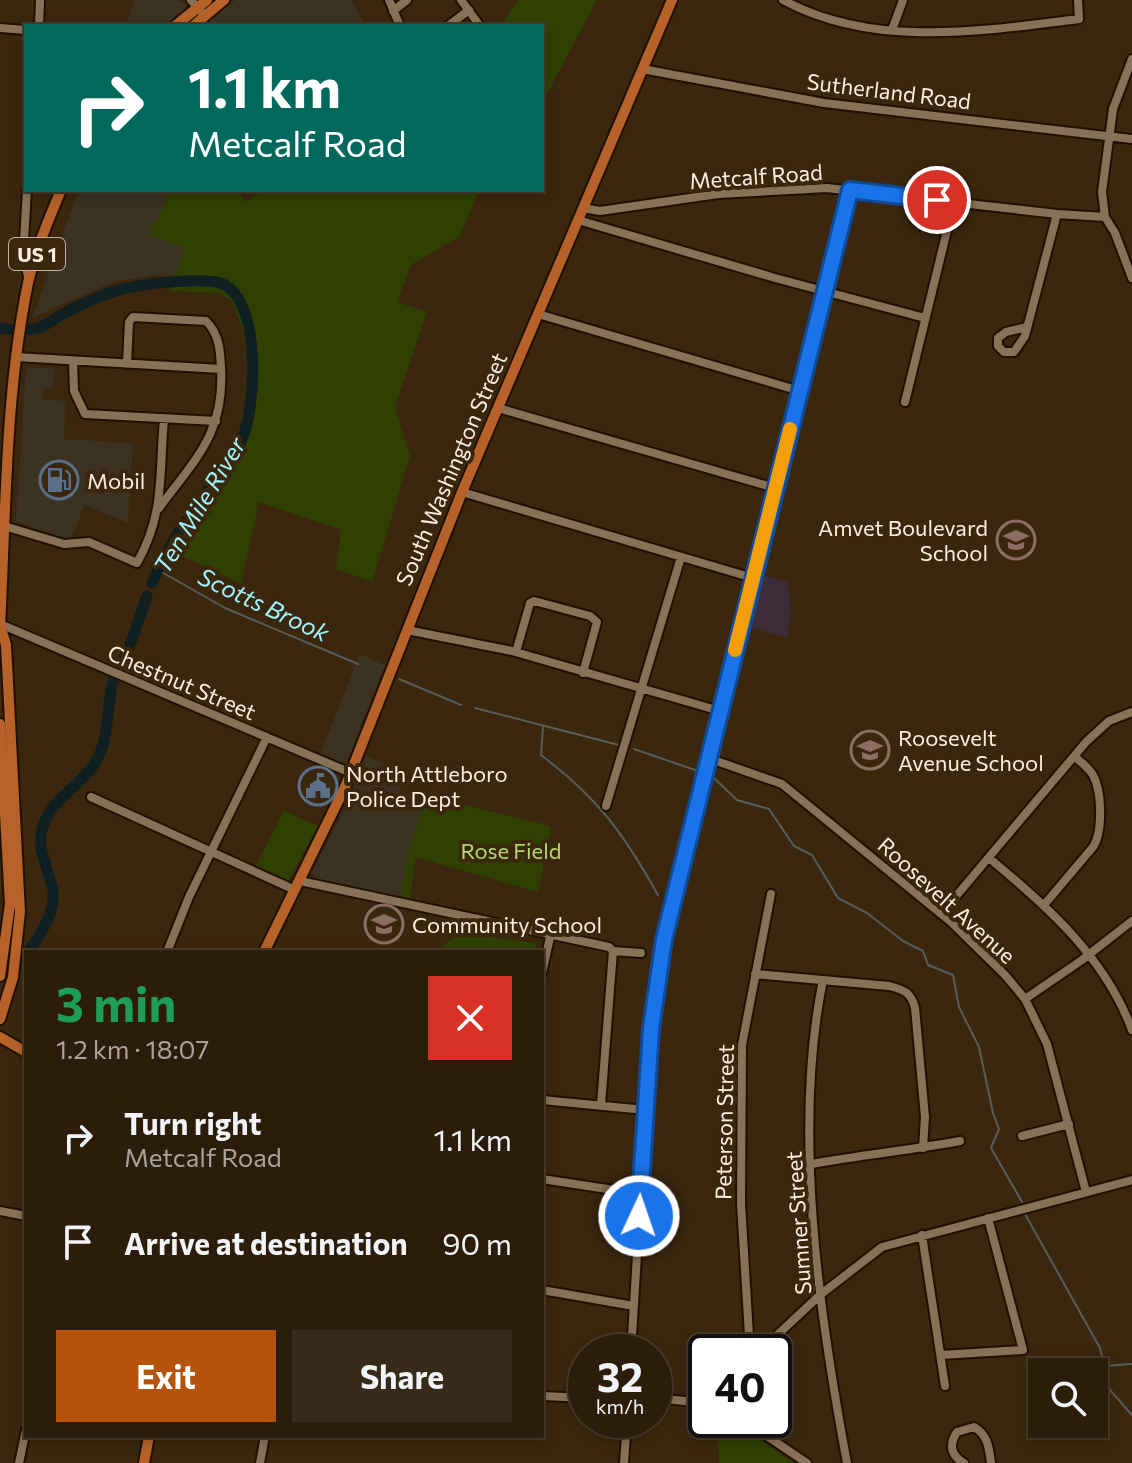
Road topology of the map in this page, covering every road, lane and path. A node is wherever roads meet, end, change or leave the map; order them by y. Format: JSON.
{"nodes":[{"id":1,"x":40,"y":0,"type":"edge"},
{"id":2,"x":224,"y":0,"type":"edge"},
{"id":3,"x":389,"y":0,"type":"edge"},
{"id":4,"x":407,"y":0,"type":"edge"},
{"id":5,"x":461,"y":0,"type":"edge"},
{"id":6,"x":672,"y":0,"type":"edge"},
{"id":7,"x":783,"y":0,"type":"edge"},
{"id":8,"x":903,"y":0,"type":"edge"},
{"id":9,"x":1078,"y":0,"type":"edge"},
{"id":10,"x":200,"y":6,"type":"edge"},
{"id":11,"x":469,"y":10,"type":"junction"},
{"id":12,"x":393,"y":11,"type":"junction"},
{"id":13,"x":39,"y":24,"type":"edge"},
{"id":14,"x":178,"y":24,"type":"edge"},
{"id":15,"x":399,"y":24,"type":"edge"},
{"id":16,"x":451,"y":24,"type":"edge"},
{"id":17,"x":479,"y":24,"type":"edge"},
{"id":18,"x":0,"y":28,"type":"edge"},
{"id":19,"x":24,"y":30,"type":"edge"},
{"id":20,"x":892,"y":30,"type":"junction"},
{"id":21,"x":1132,"y":59,"type":"edge"},
{"id":22,"x":642,"y":69,"type":"junction"},
{"id":23,"x":1108,"y":137,"type":"junction"},
{"id":24,"x":1132,"y":139,"type":"edge"},
{"id":25,"x":850,"y":190,"type":"junction"},
{"id":26,"x":27,"y":192,"type":"edge"},
{"id":27,"x":60,"y":192,"type":"edge"},
{"id":28,"x":954,"y":202,"type":"junction"},
{"id":29,"x":583,"y":208,"type":"junction"},
{"id":30,"x":1057,"y":214,"type":"junction"},
{"id":31,"x":1105,"y":217,"type":"junction"},
{"id":32,"x":578,"y":220,"type":"junction"},
{"id":33,"x":1132,"y":278,"type":"edge"},
{"id":34,"x":29,"y":281,"type":"junction"},
{"id":35,"x":825,"y":292,"type":"junction"},
{"id":36,"x":538,"y":314,"type":"junction"},
{"id":37,"x":925,"y":318,"type":"junction"},
{"id":38,"x":1027,"y":327,"type":"dead end"},
{"id":39,"x":16,"y":357,"type":"junction"},
{"id":40,"x":73,"y":361,"type":"junction"},
{"id":41,"x":127,"y":364,"type":"junction"},
{"id":42,"x":221,"y":369,"type":"junction"},
{"id":43,"x":800,"y":391,"type":"junction"},
{"id":44,"x":905,"y":402,"type":"dead end"},
{"id":45,"x":498,"y":408,"type":"junction"},
{"id":46,"x":164,"y":419,"type":"junction"},
{"id":47,"x":216,"y":421,"type":"junction"},
{"id":48,"x":775,"y":488,"type":"junction"},
{"id":49,"x":462,"y":492,"type":"junction"},
{"id":50,"x":159,"y":508,"type":"junction"},
{"id":51,"x":4,"y":526,"type":"junction"},
{"id":52,"x":681,"y":557,"type":"junction"},
{"id":53,"x":753,"y":578,"type":"junction"},
{"id":54,"x":0,"y":625,"type":"edge"},
{"id":55,"x":407,"y":630,"type":"junction"},
{"id":56,"x":516,"y":652,"type":"junction"},
{"id":57,"x":583,"y":673,"type":"junction"},
{"id":58,"x":640,"y":689,"type":"junction"},
{"id":59,"x":720,"y":711,"type":"junction"},
{"id":60,"x":1132,"y":712,"type":"edge"},
{"id":61,"x":0,"y":727,"type":"edge"},
{"id":62,"x":267,"y":737,"type":"junction"},
{"id":63,"x":1074,"y":756,"type":"junction"},
{"id":64,"x":708,"y":758,"type":"junction"},
{"id":65,"x":351,"y":773,"type":"junction"},
{"id":66,"x":91,"y":797,"type":"dead end"},
{"id":67,"x":606,"y":806,"type":"dead end"},
{"id":68,"x":211,"y":852,"type":"junction"},
{"id":69,"x":989,"y":858,"type":"junction"},
{"id":70,"x":297,"y":885,"type":"junction"},
{"id":71,"x":771,"y":894,"type":"dead end"},
{"id":72,"x":1044,"y":905,"type":"junction"},
{"id":73,"x":941,"y":914,"type":"junction"},
{"id":74,"x":1132,"y":921,"type":"edge"},
{"id":75,"x":551,"y":933,"type":"junction"},
{"id":76,"x":168,"y":950,"type":"edge"},
{"id":77,"x":265,"y":950,"type":"edge"},
{"id":78,"x":613,"y":951,"type":"junction"},
{"id":79,"x":641,"y":953,"type":"dead end"},
{"id":80,"x":1089,"y":956,"type":"junction"},
{"id":81,"x":544,"y":964,"type":"edge"},
{"id":82,"x":755,"y":974,"type":"junction"},
{"id":83,"x":0,"y":976,"type":"edge"},
{"id":84,"x":823,"y":980,"type":"junction"},
{"id":85,"x":1025,"y":999,"type":"junction"},
{"id":86,"x":0,"y":1019,"type":"edge"},
{"id":87,"x":1132,"y":1030,"type":"edge"},
{"id":88,"x":0,"y":1037,"type":"edge"},
{"id":89,"x":24,"y":1051,"type":"edge"},
{"id":90,"x":544,"y":1100,"type":"edge"},
{"id":91,"x":601,"y":1105,"type":"junction"},
{"id":92,"x":645,"y":1110,"type":"junction"},
{"id":93,"x":1069,"y":1124,"type":"junction"},
{"id":94,"x":1022,"y":1136,"type":"dead end"},
{"id":95,"x":960,"y":1141,"type":"dead end"},
{"id":96,"x":923,"y":1148,"type":"junction"},
{"id":97,"x":812,"y":1164,"type":"junction"},
{"id":98,"x":544,"y":1179,"type":"edge"},
{"id":99,"x":1132,"y":1180,"type":"edge"},
{"id":100,"x":1086,"y":1192,"type":"junction"},
{"id":101,"x":640,"y":1194,"type":"junction"},
{"id":102,"x":0,"y":1211,"type":"edge"},
{"id":103,"x":24,"y":1216,"type":"edge"},
{"id":104,"x":988,"y":1218,"type":"junction"},
{"id":105,"x":922,"y":1235,"type":"junction"},
{"id":106,"x":544,"y":1290,"type":"edge"},
{"id":107,"x":820,"y":1295,"type":"junction"},
{"id":108,"x":634,"y":1306,"type":"junction"},
{"id":109,"x":632,"y":1334,"type":"edge"},
{"id":110,"x":749,"y":1334,"type":"edge"},
{"id":111,"x":778,"y":1334,"type":"edge"},
{"id":112,"x":941,"y":1355,"type":"junction"},
{"id":113,"x":945,"y":1386,"type":"dead end"},
{"id":114,"x":544,"y":1396,"type":"edge"},
{"id":115,"x":568,"y":1397,"type":"edge"},
{"id":116,"x":24,"y":1438,"type":"edge"},
{"id":117,"x":149,"y":1438,"type":"edge"},
{"id":118,"x":265,"y":1438,"type":"edge"},
{"id":119,"x":626,"y":1438,"type":"edge"},
{"id":120,"x":770,"y":1438,"type":"edge"},
{"id":121,"x":19,"y":1463,"type":"edge"},
{"id":122,"x":144,"y":1463,"type":"edge"},
{"id":123,"x":260,"y":1463,"type":"edge"},
{"id":124,"x":624,"y":1463,"type":"edge"},
{"id":125,"x":807,"y":1463,"type":"edge"},
{"id":126,"x":847,"y":1463,"type":"edge"},
{"id":127,"x":964,"y":1463,"type":"edge"},
{"id":128,"x":991,"y":1463,"type":"edge"}],
"edges":[{"from":1,"to":13,"type":"street"},
{"from":2,"to":10,"type":"main road"},
{"from":3,"to":12,"type":"street"},
{"from":4,"to":12,"type":"street"},
{"from":5,"to":11,"type":"street"},
{"from":6,"to":22,"type":"main road","name":"South Washington Street"},
{"from":7,"to":20,"type":"street"},
{"from":8,"to":20,"type":"street"},
{"from":9,"to":20,"type":"street"},
{"from":10,"to":14,"type":"main road"},
{"from":11,"to":16,"type":"street"},
{"from":11,"to":17,"type":"street"},
{"from":12,"to":15,"type":"street"},
{"from":18,"to":19,"type":"street"},
{"from":21,"to":23,"type":"street"},
{"from":22,"to":23,"type":"street","name":"Sutherland Road"},
{"from":22,"to":29,"type":"main road","name":"South Washington Street"},
{"from":23,"to":24,"type":"street","name":"Sutherland Road"},
{"from":23,"to":31,"type":"street"},
{"from":25,"to":28,"type":"street","name":"Metcalf Road"},
{"from":25,"to":29,"type":"street","name":"Metcalf Road"},
{"from":25,"to":35,"type":"street"},
{"from":26,"to":34,"type":"street"},
{"from":27,"to":34,"type":"main road","number":"US 1"},
{"from":28,"to":30,"type":"street","name":"Metcalf Road"},
{"from":28,"to":37,"type":"street"},
{"from":29,"to":32,"type":"main road","name":"South Washington Street"},
{"from":30,"to":31,"type":"street","name":"Metcalf Road"},
{"from":30,"to":38,"type":"street"},
{"from":31,"to":33,"type":"street"},
{"from":32,"to":35,"type":"street"},
{"from":32,"to":36,"type":"main road","name":"South Washington Street"},
{"from":34,"to":39,"type":"main road","number":"US 1"},
{"from":35,"to":37,"type":"street"},
{"from":35,"to":43,"type":"street"},
{"from":36,"to":43,"type":"street"},
{"from":36,"to":45,"type":"main road","name":"South Washington Street"},
{"from":37,"to":44,"type":"street"},
{"from":39,"to":40,"type":"street"},
{"from":39,"to":51,"type":"main road","number":"US 1"},
{"from":40,"to":41,"type":"street"},
{"from":40,"to":46,"type":"street"},
{"from":41,"to":42,"type":"street"},
{"from":41,"to":42,"type":"street"},
{"from":42,"to":47,"type":"street"},
{"from":43,"to":48,"type":"street"},
{"from":45,"to":48,"type":"street"},
{"from":45,"to":49,"type":"main road","name":"South Washington Street"},
{"from":46,"to":47,"type":"street"},
{"from":46,"to":50,"type":"street"},
{"from":47,"to":50,"type":"street"},
{"from":48,"to":53,"type":"street"},
{"from":49,"to":52,"type":"street"},
{"from":49,"to":55,"type":"main road","name":"South Washington Street"},
{"from":50,"to":51,"type":"street"},
{"from":51,"to":54,"type":"main road","number":"US 1"},
{"from":52,"to":53,"type":"street"},
{"from":52,"to":58,"type":"street"},
{"from":53,"to":59,"type":"street"},
{"from":54,"to":62,"type":"street","name":"Chestnut Street"},
{"from":54,"to":86,"type":"main road","number":"US 1"},
{"from":55,"to":56,"type":"street"},
{"from":55,"to":65,"type":"main road","name":"South Washington Street"},
{"from":56,"to":57,"type":"street"},
{"from":56,"to":57,"type":"street"},
{"from":57,"to":58,"type":"street"},
{"from":58,"to":59,"type":"street"},
{"from":58,"to":67,"type":"street"},
{"from":59,"to":64,"type":"street"},
{"from":60,"to":63,"type":"street"},
{"from":61,"to":83,"type":"main road"},
{"from":62,"to":65,"type":"street","name":"Chestnut Street"},
{"from":62,"to":68,"type":"street"},
{"from":63,"to":69,"type":"street"},
{"from":63,"to":72,"type":"street"},
{"from":64,"to":73,"type":"street","name":"Roosevelt Avenue"},
{"from":64,"to":92,"type":"street"},
{"from":65,"to":70,"type":"main road","name":"South Washington Street"},
{"from":66,"to":68,"type":"street"},
{"from":68,"to":70,"type":"street"},
{"from":68,"to":76,"type":"street"},
{"from":69,"to":72,"type":"street"},
{"from":69,"to":73,"type":"street"},
{"from":70,"to":75,"type":"street"},
{"from":70,"to":77,"type":"main road","name":"South Washington Street"},
{"from":71,"to":82,"type":"street","name":"Peterson Street"},
{"from":72,"to":80,"type":"street"},
{"from":73,"to":85,"type":"street","name":"Roosevelt Avenue"},
{"from":74,"to":80,"type":"street"},
{"from":75,"to":78,"type":"street"},
{"from":75,"to":81,"type":"street"},
{"from":78,"to":79,"type":"street"},
{"from":78,"to":91,"type":"street"},
{"from":80,"to":85,"type":"street"},
{"from":80,"to":87,"type":"street"},
{"from":82,"to":84,"type":"street"},
{"from":82,"to":110,"type":"street","name":"Peterson Street"},
{"from":84,"to":96,"type":"street"},
{"from":84,"to":97,"type":"street","name":"Sumner Street"},
{"from":85,"to":93,"type":"street","name":"Roosevelt Avenue"},
{"from":88,"to":89,"type":"main road"},
{"from":90,"to":91,"type":"street"},
{"from":91,"to":92,"type":"street"},
{"from":92,"to":101,"type":"street"},
{"from":93,"to":94,"type":"street"},
{"from":93,"to":100,"type":"street","name":"Roosevelt Avenue"},
{"from":95,"to":96,"type":"street"},
{"from":96,"to":97,"type":"street"},
{"from":97,"to":107,"type":"street","name":"Sumner Street"},
{"from":98,"to":101,"type":"street"},
{"from":99,"to":100,"type":"street"},
{"from":100,"to":104,"type":"street"},
{"from":101,"to":108,"type":"street"},
{"from":102,"to":103,"type":"street"},
{"from":104,"to":105,"type":"street"},
{"from":104,"to":112,"type":"street"},
{"from":105,"to":107,"type":"street"},
{"from":105,"to":112,"type":"street"},
{"from":106,"to":108,"type":"street"},
{"from":107,"to":111,"type":"street"},
{"from":107,"to":126,"type":"street","name":"Sumner Street"},
{"from":108,"to":109,"type":"street"},
{"from":112,"to":113,"type":"street"},
{"from":114,"to":115,"type":"street"},
{"from":116,"to":121,"type":"street"},
{"from":117,"to":122,"type":"main road"},
{"from":118,"to":123,"type":"street"},
{"from":119,"to":124,"type":"street"},
{"from":120,"to":125,"type":"street"},
{"from":127,"to":128,"type":"street"}]}
